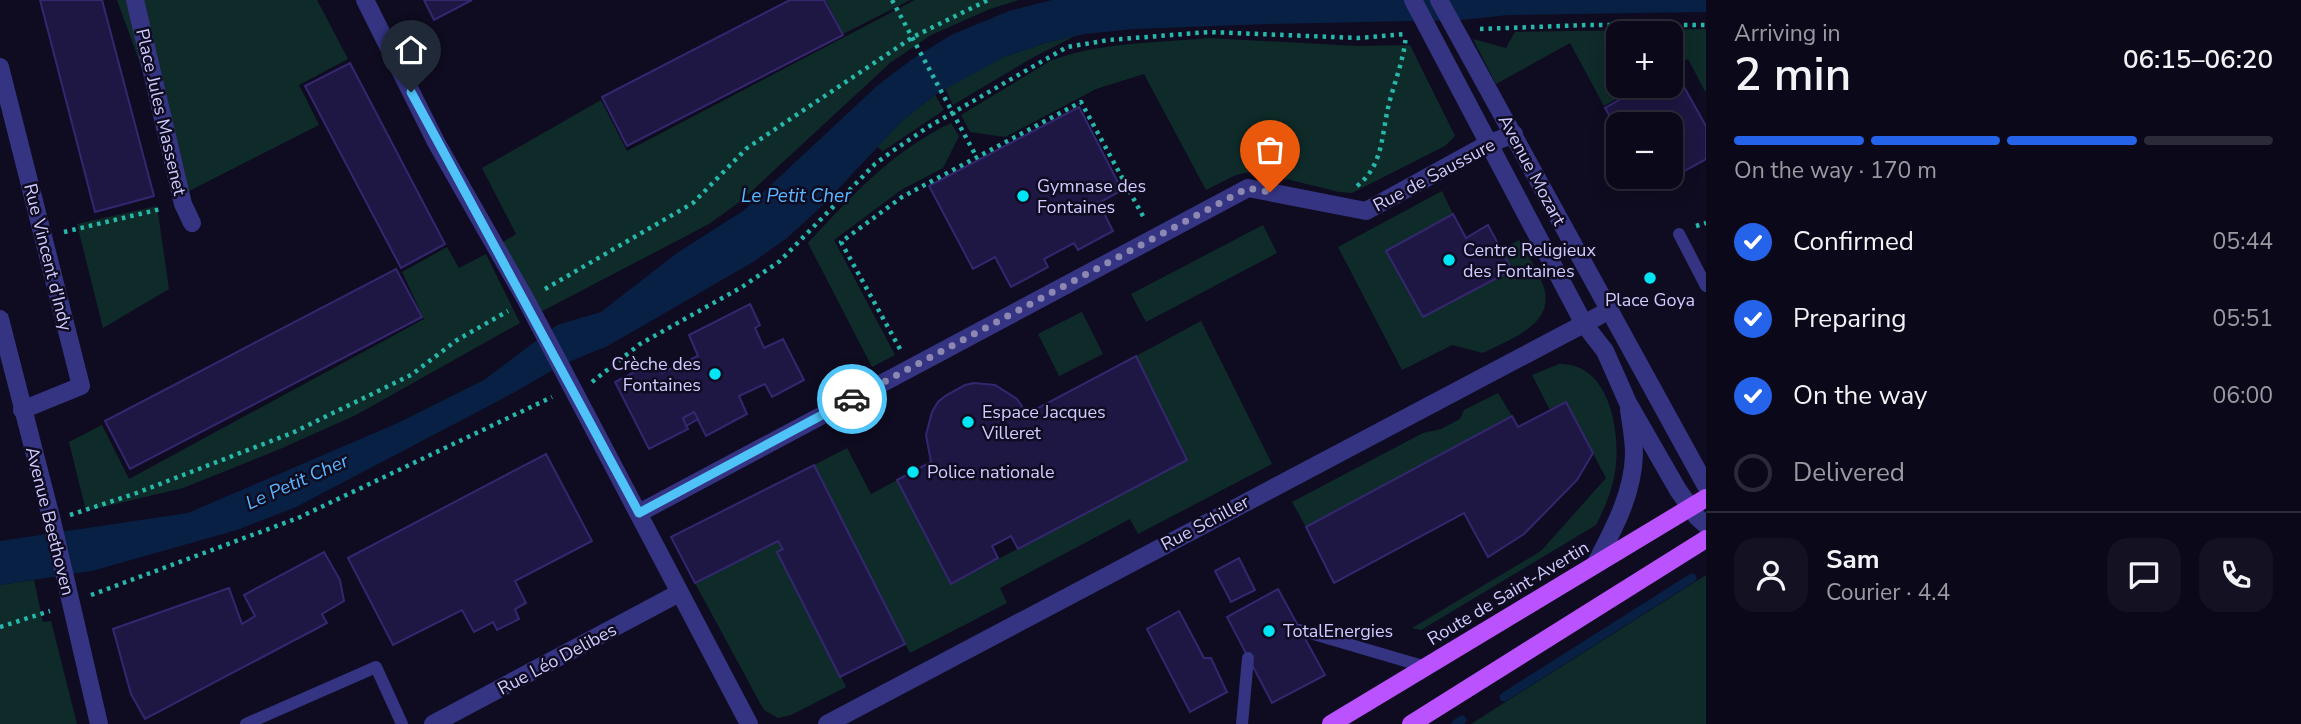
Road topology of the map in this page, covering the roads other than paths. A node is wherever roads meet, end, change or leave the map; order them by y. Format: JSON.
{"nodes":[{"id":1,"x":135,"y":0,"type":"edge"},
{"id":2,"x":365,"y":0,"type":"edge"},
{"id":3,"x":1413,"y":0,"type":"edge"},
{"id":4,"x":1439,"y":0,"type":"edge"},
{"id":5,"x":0,"y":67,"type":"edge"},
{"id":6,"x":1514,"y":134,"type":"junction"},
{"id":7,"x":1489,"y":144,"type":"junction"},
{"id":8,"x":192,"y":223,"type":"dead end"},
{"id":9,"x":1679,"y":234,"type":"dead end"},
{"id":10,"x":1706,"y":286,"type":"edge"},
{"id":11,"x":1610,"y":310,"type":"junction"},
{"id":12,"x":0,"y":319,"type":"edge"},
{"id":13,"x":1584,"y":324,"type":"junction"},
{"id":14,"x":1628,"y":403,"type":"junction"},
{"id":15,"x":22,"y":410,"type":"junction"},
{"id":16,"x":1706,"y":486,"type":"edge"},
{"id":17,"x":1706,"y":498,"type":"edge"},
{"id":18,"x":1690,"y":507,"type":"junction"},
{"id":19,"x":639,"y":513,"type":"junction"},
{"id":20,"x":1706,"y":524,"type":"edge"},
{"id":21,"x":1706,"y":539,"type":"edge"},
{"id":22,"x":1597,"y":563,"type":"junction"},
{"id":23,"x":679,"y":593,"type":"junction"},
{"id":24,"x":1300,"y":630,"type":"dead end"},
{"id":25,"x":1248,"y":658,"type":"dead end"},
{"id":26,"x":1426,"y":667,"type":"junction"},
{"id":27,"x":99,"y":724,"type":"edge"},
{"id":28,"x":246,"y":724,"type":"edge"},
{"id":29,"x":402,"y":724,"type":"edge"},
{"id":30,"x":433,"y":724,"type":"edge"},
{"id":31,"x":749,"y":724,"type":"edge"},
{"id":32,"x":827,"y":724,"type":"edge"},
{"id":33,"x":1242,"y":724,"type":"edge"},
{"id":34,"x":1331,"y":724,"type":"edge"},
{"id":35,"x":1411,"y":724,"type":"edge"}],
"edges":[{"from":1,"to":8,"type":"street","name":"Place Jules Massenet"},
{"from":2,"to":19,"type":"street"},
{"from":3,"to":7,"type":"street","name":"Avenue Mozart"},
{"from":4,"to":6,"type":"street","name":"Avenue Mozart"},
{"from":5,"to":15,"type":"street","name":"Rue Vincent d'Indy"},
{"from":6,"to":7,"type":"street","name":"Rue de Saussure"},
{"from":6,"to":11,"type":"street","name":"Avenue Mozart"},
{"from":7,"to":13,"type":"street","name":"Avenue Mozart"},
{"from":7,"to":19,"type":"street","name":"Rue de Saussure"},
{"from":9,"to":10,"type":"lane"},
{"from":11,"to":13,"type":"street","name":"Rue Schiller"},
{"from":11,"to":16,"type":"street","name":"Avenue Mozart"},
{"from":12,"to":15,"type":"street","name":"Avenue Beethoven"},
{"from":13,"to":14,"type":"street","name":"Avenue Mozart"},
{"from":13,"to":32,"type":"street","name":"Rue Schiller"},
{"from":14,"to":18,"type":"street","name":"Avenue Mozart"},
{"from":14,"to":22,"type":"street","name":"Avenue Mozart"},
{"from":15,"to":27,"type":"street","name":"Avenue Beethoven"},
{"from":17,"to":18,"type":"main road","name":"Route de Saint-Avertin"},
{"from":18,"to":20,"type":"street","name":"Avenue Mozart"},
{"from":18,"to":22,"type":"main road","name":"Route de Saint-Avertin"},
{"from":19,"to":23,"type":"street"},
{"from":21,"to":35,"type":"main road"},
{"from":22,"to":26,"type":"main road","name":"Route de Saint-Avertin"},
{"from":23,"to":30,"type":"street","name":"Rue Léo Delibes"},
{"from":23,"to":31,"type":"street"},
{"from":24,"to":26,"type":"lane"},
{"from":25,"to":33,"type":"lane"},
{"from":26,"to":34,"type":"main road","name":"Route de Saint-Avertin"},
{"from":28,"to":29,"type":"lane"}]}
